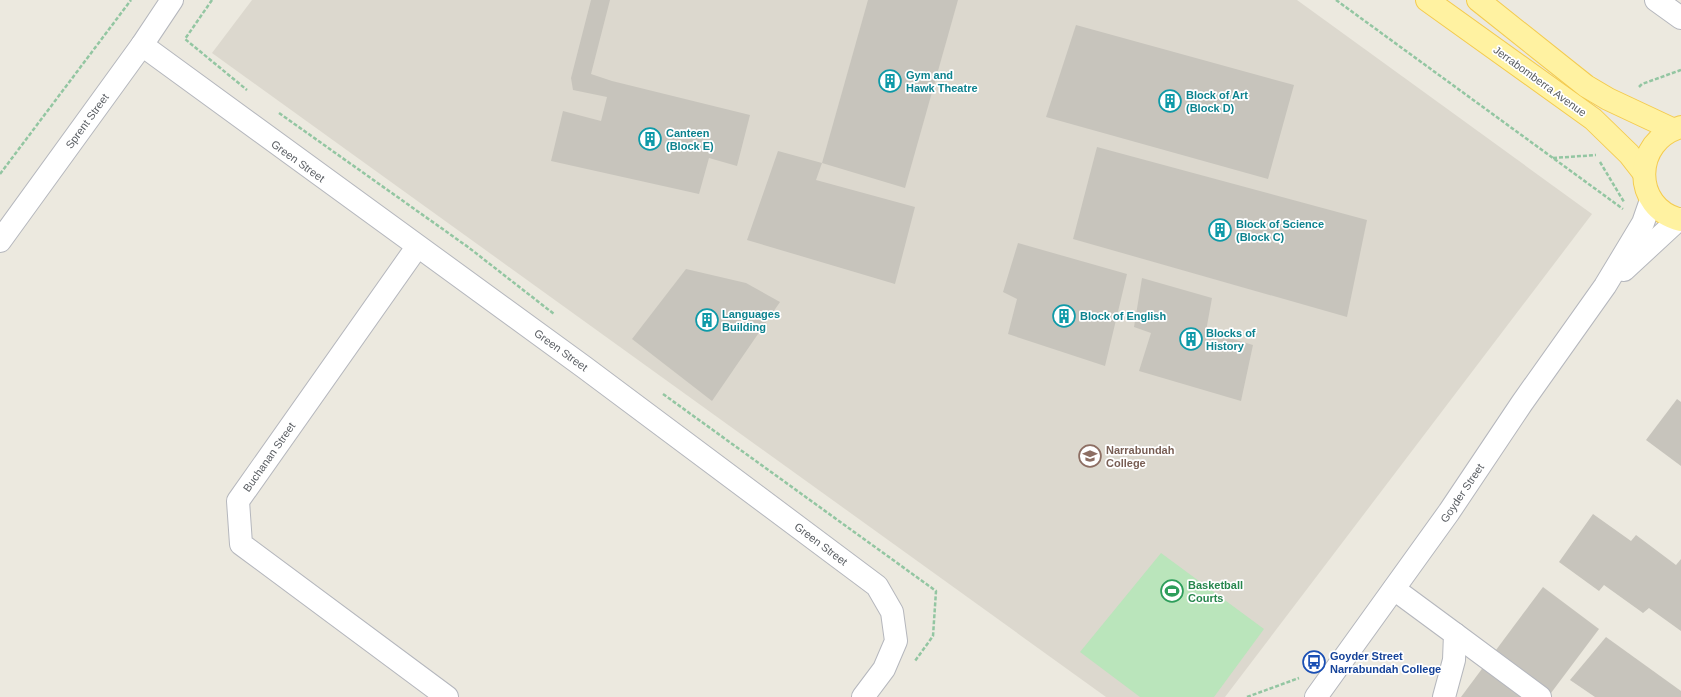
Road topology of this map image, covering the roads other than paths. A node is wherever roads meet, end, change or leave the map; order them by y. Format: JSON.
{"nodes":[{"id":1,"x":172,"y":0,"type":"edge"},
{"id":2,"x":1427,"y":0,"type":"edge"},
{"id":3,"x":1478,"y":0,"type":"edge"},
{"id":4,"x":1656,"y":0,"type":"edge"},
{"id":5,"x":1681,"y":18,"type":"edge"},
{"id":6,"x":142,"y":45,"type":"junction"},
{"id":7,"x":1676,"y":128,"type":"edge"},
{"id":8,"x":1644,"y":172,"type":"junction"},
{"id":9,"x":1651,"y":200,"type":"junction"},
{"id":10,"x":1680,"y":220,"type":"edge"},
{"id":11,"x":0,"y":241,"type":"edge"},
{"id":12,"x":418,"y":247,"type":"junction"},
{"id":13,"x":1605,"y":286,"type":"junction"},
{"id":14,"x":1394,"y":589,"type":"junction"},
{"id":15,"x":1455,"y":634,"type":"junction"},
{"id":16,"x":447,"y":697,"type":"edge"},
{"id":17,"x":863,"y":697,"type":"edge"},
{"id":18,"x":1316,"y":697,"type":"edge"},
{"id":19,"x":1444,"y":697,"type":"edge"},
{"id":20,"x":1540,"y":697,"type":"edge"}],
"edges":[{"from":1,"to":6,"type":"street","name":"Sprent Street"},
{"from":2,"to":8,"type":"main road","name":"Jerrabomberra Avenue"},
{"from":3,"to":7,"type":"main road"},
{"from":4,"to":5,"type":"street"},
{"from":6,"to":11,"type":"street","name":"Sprent Street"},
{"from":6,"to":12,"type":"street","name":"Green Street"},
{"from":7,"to":8,"type":"main road"},
{"from":8,"to":9,"type":"main road"},
{"from":9,"to":10,"type":"main road"},
{"from":9,"to":13,"type":"street","name":"Goyder Street"},
{"from":10,"to":13,"type":"street","name":"Goyder Street"},
{"from":12,"to":16,"type":"street","name":"Buchanan Street"},
{"from":12,"to":17,"type":"street","name":"Green Street"},
{"from":13,"to":14,"type":"street","name":"Goyder Street"},
{"from":14,"to":15,"type":"street"},
{"from":14,"to":18,"type":"street","name":"Goyder Street"},
{"from":15,"to":19,"type":"street"},
{"from":15,"to":20,"type":"street"}]}
